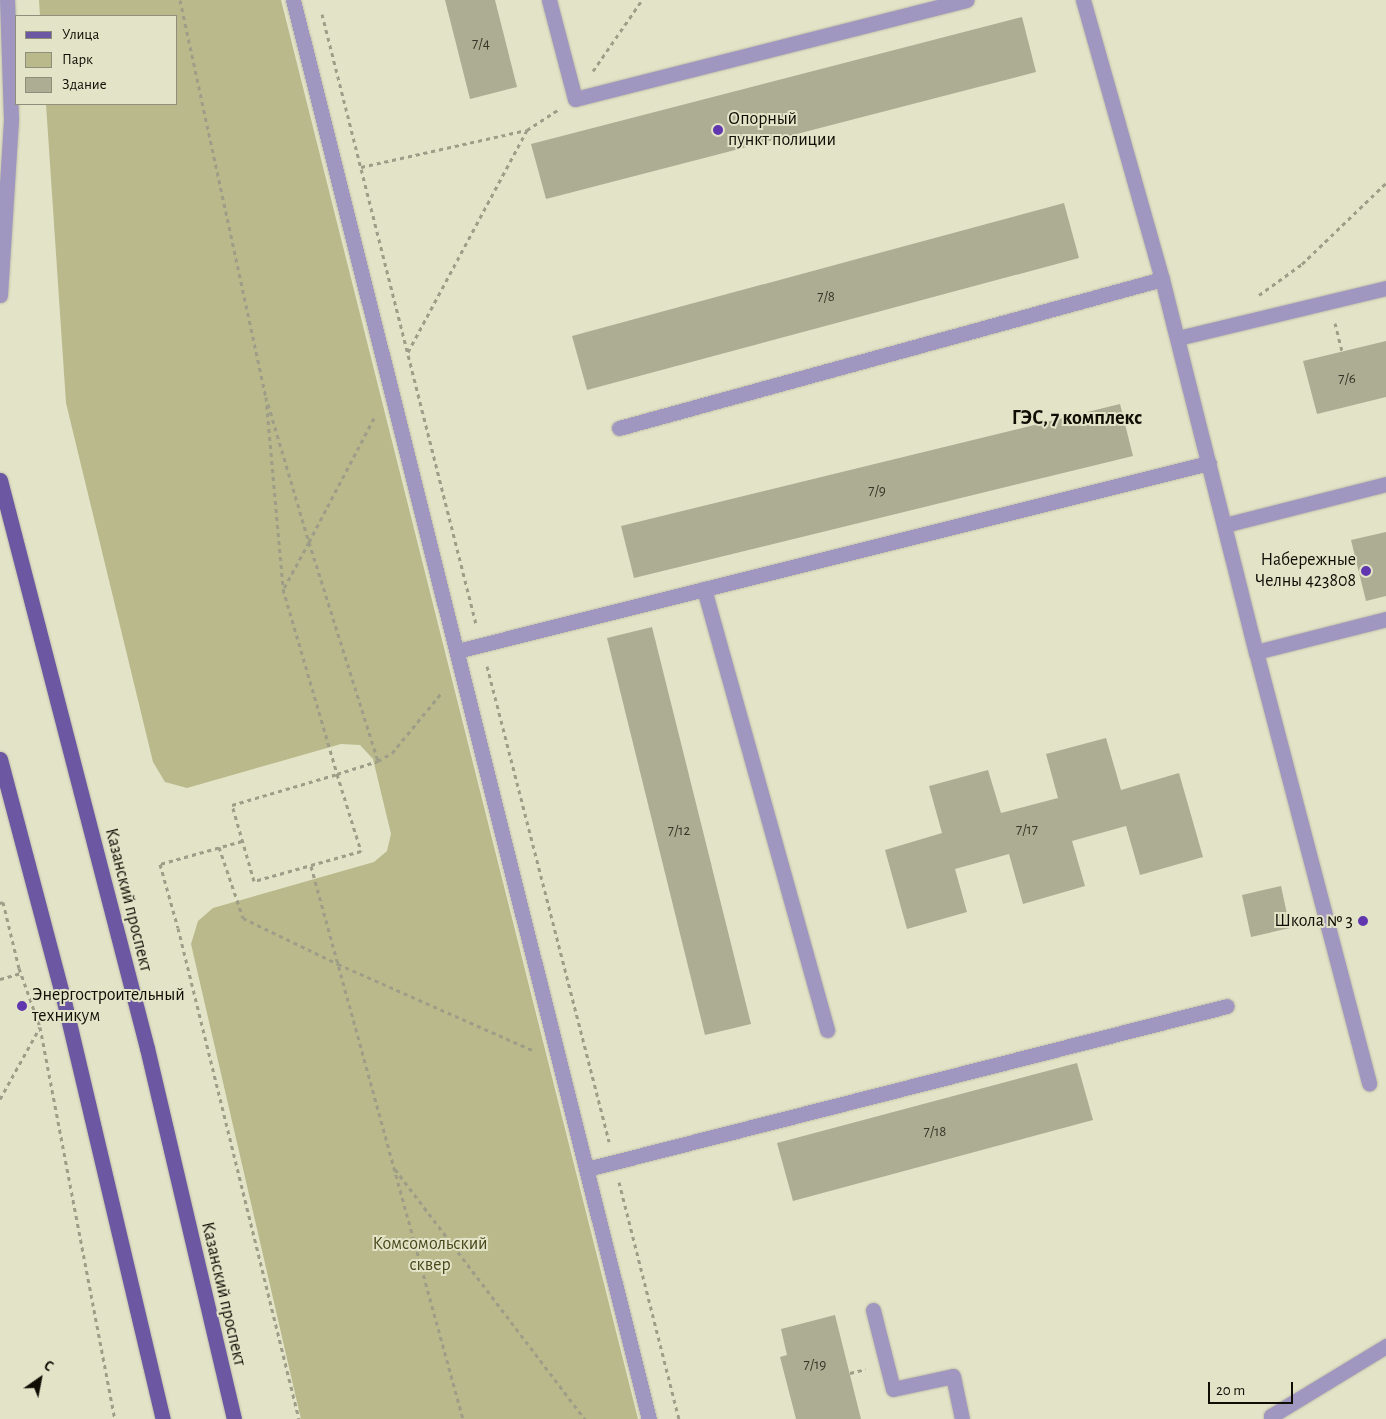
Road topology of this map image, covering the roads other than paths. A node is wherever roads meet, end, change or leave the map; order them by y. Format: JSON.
{"nodes":[{"id":1,"x":7,"y":0,"type":"edge"},
{"id":2,"x":293,"y":0,"type":"edge"},
{"id":3,"x":549,"y":0,"type":"edge"},
{"id":4,"x":967,"y":0,"type":"edge"},
{"id":5,"x":1083,"y":0,"type":"edge"},
{"id":6,"x":1162,"y":279,"type":"junction"},
{"id":7,"x":1386,"y":288,"type":"edge"},
{"id":8,"x":0,"y":295,"type":"edge"},
{"id":9,"x":1178,"y":338,"type":"junction"},
{"id":10,"x":619,"y":428,"type":"dead end"},
{"id":11,"x":1209,"y":463,"type":"junction"},
{"id":12,"x":0,"y":480,"type":"edge"},
{"id":13,"x":1386,"y":484,"type":"edge"},
{"id":14,"x":1225,"y":525,"type":"junction"},
{"id":15,"x":704,"y":589,"type":"junction"},
{"id":16,"x":1386,"y":619,"type":"edge"},
{"id":17,"x":457,"y":651,"type":"junction"},
{"id":18,"x":1256,"y":652,"type":"junction"},
{"id":19,"x":0,"y":758,"type":"edge"},
{"id":20,"x":1227,"y":1006,"type":"dead end"},
{"id":21,"x":827,"y":1030,"type":"dead end"},
{"id":22,"x":1369,"y":1083,"type":"dead end"},
{"id":23,"x":586,"y":1169,"type":"junction"},
{"id":24,"x":873,"y":1310,"type":"dead end"},
{"id":25,"x":1386,"y":1346,"type":"edge"},
{"id":26,"x":163,"y":1419,"type":"edge"},
{"id":27,"x":234,"y":1419,"type":"edge"},
{"id":28,"x":649,"y":1419,"type":"edge"},
{"id":29,"x":962,"y":1419,"type":"edge"},
{"id":30,"x":1272,"y":1419,"type":"edge"}],
"edges":[{"from":1,"to":8,"type":"street"},
{"from":2,"to":17,"type":"street"},
{"from":3,"to":4,"type":"street"},
{"from":5,"to":6,"type":"street"},
{"from":6,"to":9,"type":"street"},
{"from":6,"to":10,"type":"street"},
{"from":7,"to":9,"type":"street"},
{"from":9,"to":11,"type":"street"},
{"from":11,"to":14,"type":"street"},
{"from":11,"to":15,"type":"street"},
{"from":12,"to":27,"type":"main road","name":"Казанский проспект"},
{"from":13,"to":14,"type":"street"},
{"from":14,"to":18,"type":"street"},
{"from":15,"to":17,"type":"street"},
{"from":15,"to":21,"type":"street"},
{"from":16,"to":18,"type":"street"},
{"from":17,"to":23,"type":"street"},
{"from":18,"to":22,"type":"street"},
{"from":19,"to":26,"type":"main road"},
{"from":20,"to":23,"type":"street"},
{"from":23,"to":28,"type":"street"},
{"from":24,"to":29,"type":"street"},
{"from":25,"to":30,"type":"street"}]}
